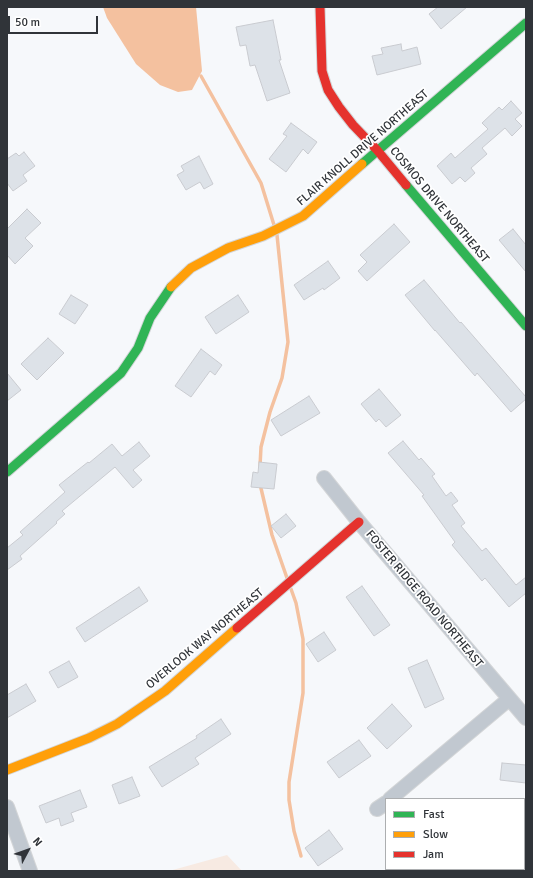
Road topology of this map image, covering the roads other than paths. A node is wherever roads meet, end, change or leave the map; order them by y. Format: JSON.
{"nodes":[{"id":1,"x":320,"y":7,"type":"edge"},
{"id":2,"x":526,"y":23,"type":"edge"},
{"id":3,"x":377,"y":150,"type":"junction"},
{"id":4,"x":526,"y":326,"type":"edge"},
{"id":5,"x":7,"y":472,"type":"edge"},
{"id":6,"x":324,"y":478,"type":"dead end"},
{"id":7,"x":359,"y":522,"type":"junction"},
{"id":8,"x":509,"y":699,"type":"junction"},
{"id":9,"x":526,"y":718,"type":"edge"},
{"id":10,"x":7,"y":770,"type":"edge"},
{"id":11,"x":391,"y":798,"type":"edge"},
{"id":12,"x":7,"y":807,"type":"edge"},
{"id":13,"x":30,"y":871,"type":"edge"}],
"edges":[{"from":1,"to":3,"type":"street","name":"COSMOS DRIVE NORTHEAST"},
{"from":2,"to":3,"type":"street","name":"FLAIR KNOLL DRIVE NORTHEAST"},
{"from":3,"to":4,"type":"street","name":"COSMOS DRIVE NORTHEAST"},
{"from":3,"to":5,"type":"street","name":"FLAIR KNOLL DRIVE NORTHEAST"},
{"from":6,"to":7,"type":"street","name":"FOSTER RIDGE ROAD NORTHEAST"},
{"from":7,"to":8,"type":"street","name":"FOSTER RIDGE ROAD NORTHEAST"},
{"from":7,"to":10,"type":"street","name":"OVERLOOK WAY NORTHEAST"},
{"from":8,"to":9,"type":"street","name":"FOSTER RIDGE ROAD NORTHEAST"},
{"from":8,"to":11,"type":"street"},
{"from":12,"to":13,"type":"street"}]}
